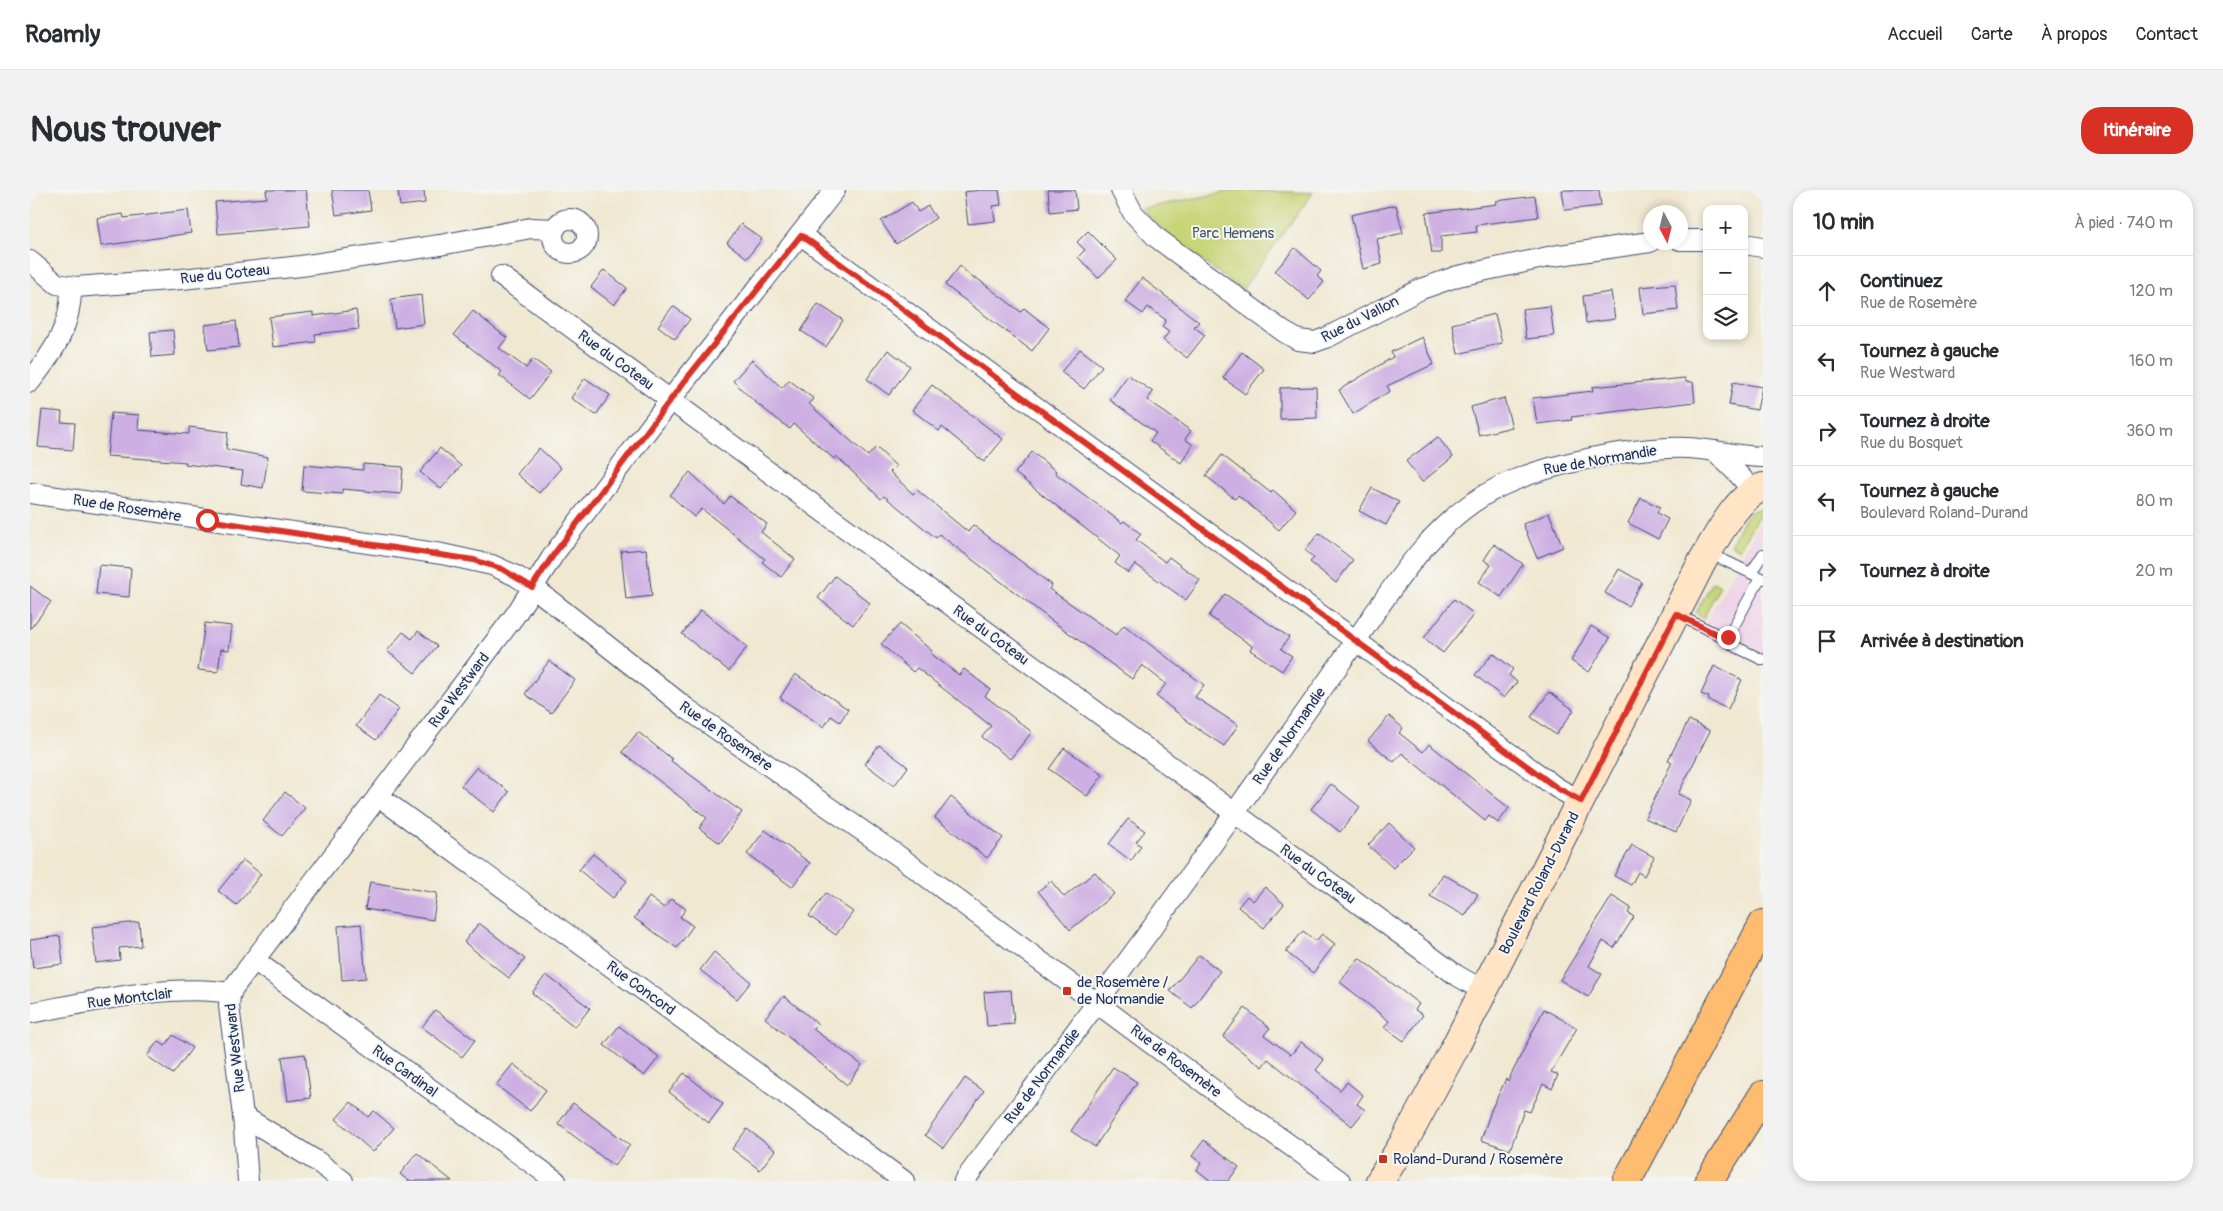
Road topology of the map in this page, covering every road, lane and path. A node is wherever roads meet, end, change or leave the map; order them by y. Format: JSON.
{"nodes":[{"id":1,"x":835,"y":190,"type":"edge"},
{"id":2,"x":1121,"y":190,"type":"edge"},
{"id":3,"x":555,"y":229,"type":"dead end"},
{"id":4,"x":801,"y":235,"type":"junction"},
{"id":5,"x":1688,"y":240,"type":"edge"},
{"id":6,"x":1703,"y":240,"type":"edge"},
{"id":7,"x":1643,"y":243,"type":"edge"},
{"id":8,"x":1748,"y":245,"type":"edge"},
{"id":9,"x":1763,"y":247,"type":"edge"},
{"id":10,"x":30,"y":261,"type":"edge"},
{"id":11,"x":501,"y":276,"type":"dead end"},
{"id":12,"x":72,"y":287,"type":"junction"},
{"id":13,"x":30,"y":382,"type":"edge"},
{"id":14,"x":671,"y":400,"type":"junction"},
{"id":15,"x":1715,"y":452,"type":"junction"},
{"id":16,"x":1763,"y":457,"type":"edge"},
{"id":17,"x":1758,"y":489,"type":"edge"},
{"id":18,"x":30,"y":493,"type":"edge"},
{"id":19,"x":1708,"y":552,"type":"junction"},
{"id":20,"x":1763,"y":554,"type":"edge"},
{"id":21,"x":1758,"y":577,"type":"edge"},
{"id":22,"x":532,"y":587,"type":"junction"},
{"id":23,"x":1676,"y":614,"type":"junction"},
{"id":24,"x":1726,"y":639,"type":"junction"},
{"id":25,"x":1356,"y":641,"type":"junction"},
{"id":26,"x":1763,"y":660,"type":"edge"},
{"id":27,"x":378,"y":796,"type":"junction"},
{"id":28,"x":1581,"y":801,"type":"junction"},
{"id":29,"x":1234,"y":813,"type":"junction"},
{"id":30,"x":1763,"y":924,"type":"edge"},
{"id":31,"x":254,"y":960,"type":"junction"},
{"id":32,"x":1484,"y":991,"type":"junction"},
{"id":33,"x":230,"y":993,"type":"junction"},
{"id":34,"x":1096,"y":1001,"type":"junction"},
{"id":35,"x":30,"y":1013,"type":"edge"},
{"id":36,"x":1763,"y":1095,"type":"edge"},
{"id":37,"x":243,"y":1116,"type":"junction"},
{"id":38,"x":248,"y":1181,"type":"edge"},
{"id":39,"x":343,"y":1181,"type":"edge"},
{"id":40,"x":556,"y":1181,"type":"edge"},
{"id":41,"x":904,"y":1181,"type":"edge"},
{"id":42,"x":964,"y":1181,"type":"edge"},
{"id":43,"x":1340,"y":1181,"type":"edge"},
{"id":44,"x":1380,"y":1181,"type":"edge"},
{"id":45,"x":1627,"y":1181,"type":"edge"},
{"id":46,"x":1709,"y":1181,"type":"edge"}],
"edges":[{"from":1,"to":4,"type":"street","name":"Rue Westward"},
{"from":2,"to":7,"type":"street","name":"Rue du Vallon"},
{"from":3,"to":12,"type":"street","name":"Rue du Coteau"},
{"from":4,"to":14,"type":"street","name":"Rue Westward"},
{"from":4,"to":25,"type":"street"},
{"from":5,"to":6,"type":"street"},
{"from":8,"to":9,"type":"street"},
{"from":10,"to":12,"type":"street"},
{"from":11,"to":14,"type":"street","name":"Rue du Coteau"},
{"from":12,"to":13,"type":"street"},
{"from":14,"to":22,"type":"street","name":"Rue Westward"},
{"from":14,"to":29,"type":"street","name":"Rue du Coteau"},
{"from":15,"to":16,"type":"street","name":"Rue de Normandie"},
{"from":15,"to":17,"type":"street"},
{"from":15,"to":25,"type":"street","name":"Rue de Normandie"},
{"from":17,"to":19,"type":"street","name":"Boulevard Roland-Durand"},
{"from":18,"to":22,"type":"street","name":"Rue de Rosemère"},
{"from":19,"to":21,"type":"lane"},
{"from":19,"to":23,"type":"street","name":"Boulevard Roland-Durand"},
{"from":20,"to":21,"type":"lane"},
{"from":21,"to":24,"type":"lane"},
{"from":22,"to":27,"type":"street","name":"Rue Westward"},
{"from":22,"to":34,"type":"street","name":"Rue de Rosemère"},
{"from":23,"to":24,"type":"lane"},
{"from":23,"to":28,"type":"street","name":"Boulevard Roland-Durand"},
{"from":24,"to":26,"type":"lane"},
{"from":25,"to":28,"type":"street"},
{"from":25,"to":29,"type":"street","name":"Rue de Normandie"},
{"from":27,"to":31,"type":"street","name":"Rue Westward"},
{"from":27,"to":41,"type":"street","name":"Rue Concord"},
{"from":28,"to":32,"type":"street","name":"Boulevard Roland-Durand"},
{"from":29,"to":32,"type":"street","name":"Rue du Coteau"},
{"from":29,"to":34,"type":"street","name":"Rue de Normandie"},
{"from":30,"to":45,"type":"highway"},
{"from":31,"to":33,"type":"street","name":"Rue Westward"},
{"from":31,"to":40,"type":"street","name":"Rue Cardinal"},
{"from":32,"to":44,"type":"street","name":"Boulevard Roland-Durand"},
{"from":33,"to":35,"type":"street","name":"Rue Montclair"},
{"from":33,"to":37,"type":"street","name":"Rue Westward"},
{"from":34,"to":42,"type":"street","name":"Rue de Normandie"},
{"from":34,"to":43,"type":"street","name":"Rue de Rosemère"},
{"from":36,"to":46,"type":"highway"},
{"from":37,"to":38,"type":"street","name":"Rue Westward"},
{"from":37,"to":39,"type":"street"}]}
